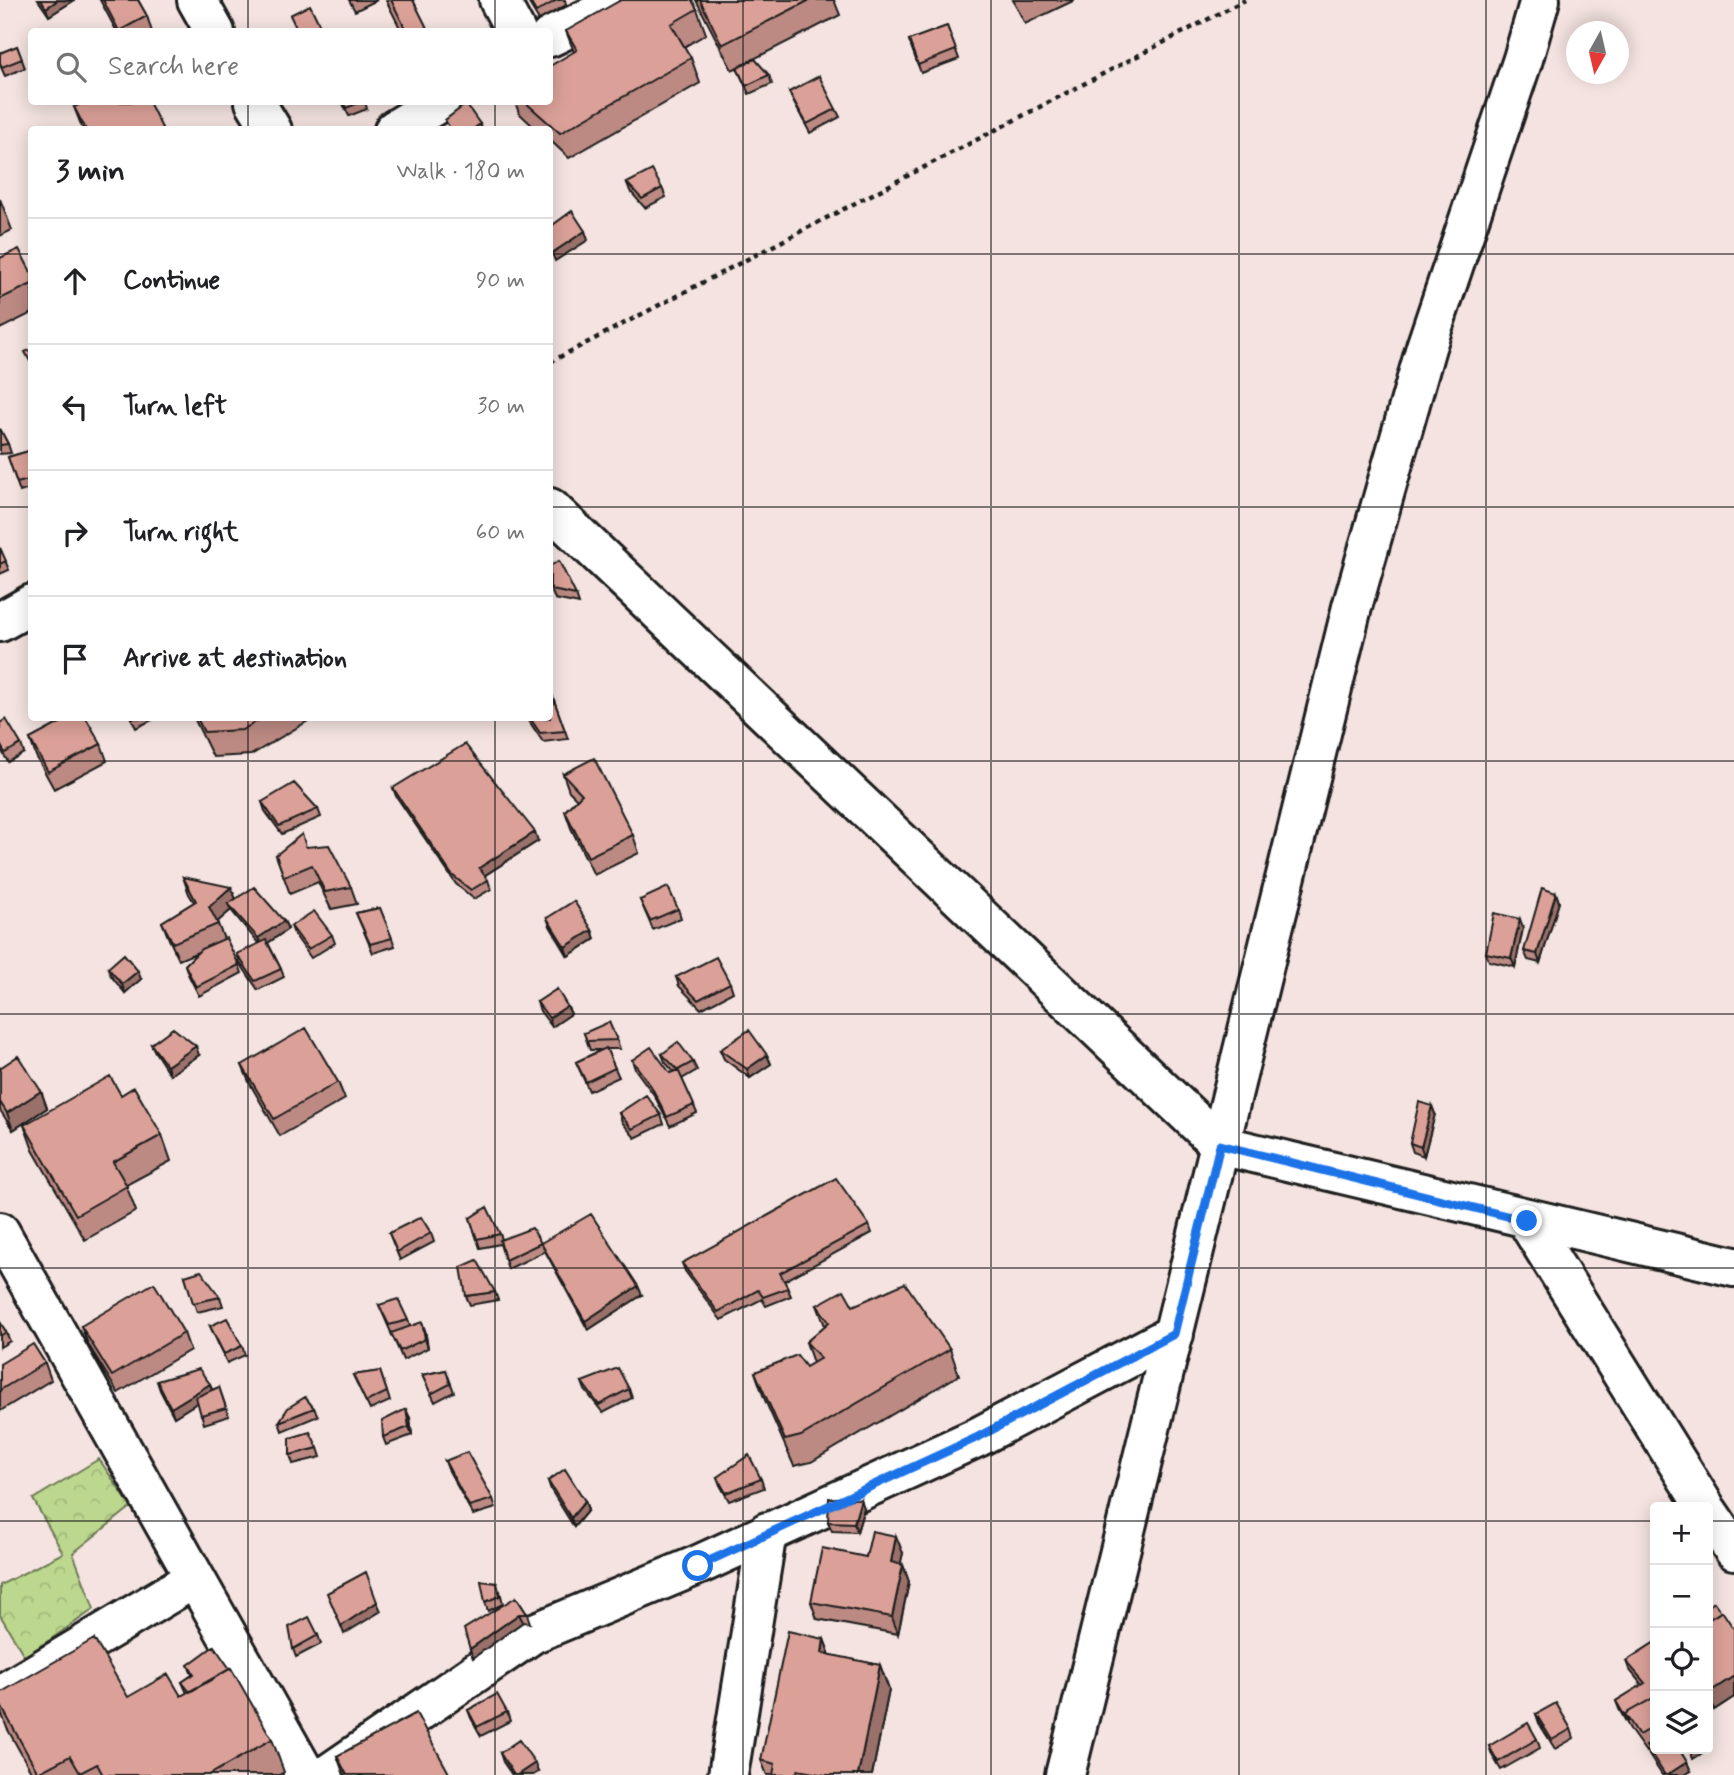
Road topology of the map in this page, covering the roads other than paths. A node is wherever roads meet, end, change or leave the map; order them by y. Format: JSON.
{"nodes":[{"id":1,"x":197,"y":0,"type":"edge"},
{"id":2,"x":499,"y":0,"type":"edge"},
{"id":3,"x":626,"y":0,"type":"edge"},
{"id":4,"x":1540,"y":0,"type":"edge"},
{"id":5,"x":213,"y":28,"type":"edge"},
{"id":6,"x":514,"y":28,"type":"edge"},
{"id":7,"x":553,"y":36,"type":"edge"},
{"id":8,"x":258,"y":105,"type":"edge"},
{"id":9,"x":435,"y":105,"type":"edge"},
{"id":10,"x":270,"y":126,"type":"edge"},
{"id":11,"x":401,"y":126,"type":"edge"},
{"id":12,"x":553,"y":511,"type":"edge"},
{"id":13,"x":28,"y":606,"type":"edge"},
{"id":14,"x":0,"y":622,"type":"edge"},
{"id":15,"x":1220,"y":1145,"type":"junction"},
{"id":16,"x":1527,"y":1221,"type":"junction"},
{"id":17,"x":0,"y":1232,"type":"edge"},
{"id":18,"x":1734,"y":1267,"type":"edge"},
{"id":19,"x":1174,"y":1334,"type":"junction"},
{"id":20,"x":1702,"y":1502,"type":"edge"},
{"id":21,"x":1713,"y":1519,"type":"edge"},
{"id":22,"x":767,"y":1532,"type":"junction"},
{"id":23,"x":1734,"y":1550,"type":"edge"},
{"id":24,"x":195,"y":1578,"type":"junction"},
{"id":25,"x":0,"y":1695,"type":"edge"},
{"id":26,"x":306,"y":1775,"type":"edge"},
{"id":27,"x":327,"y":1775,"type":"edge"},
{"id":28,"x":728,"y":1775,"type":"edge"},
{"id":29,"x":1065,"y":1775,"type":"edge"}],
"edges":[{"from":1,"to":5,"type":"street"},
{"from":2,"to":6,"type":"street"},
{"from":3,"to":7,"type":"street"},
{"from":4,"to":15,"type":"street"},
{"from":8,"to":10,"type":"street"},
{"from":9,"to":11,"type":"street"},
{"from":12,"to":15,"type":"street"},
{"from":13,"to":14,"type":"street"},
{"from":15,"to":16,"type":"street"},
{"from":15,"to":19,"type":"street"},
{"from":16,"to":18,"type":"street"},
{"from":16,"to":20,"type":"street"},
{"from":17,"to":24,"type":"street"},
{"from":19,"to":22,"type":"street"},
{"from":19,"to":29,"type":"street"},
{"from":21,"to":23,"type":"street"},
{"from":22,"to":27,"type":"street"},
{"from":22,"to":28,"type":"street"},
{"from":24,"to":25,"type":"street"},
{"from":24,"to":26,"type":"street"}]}
